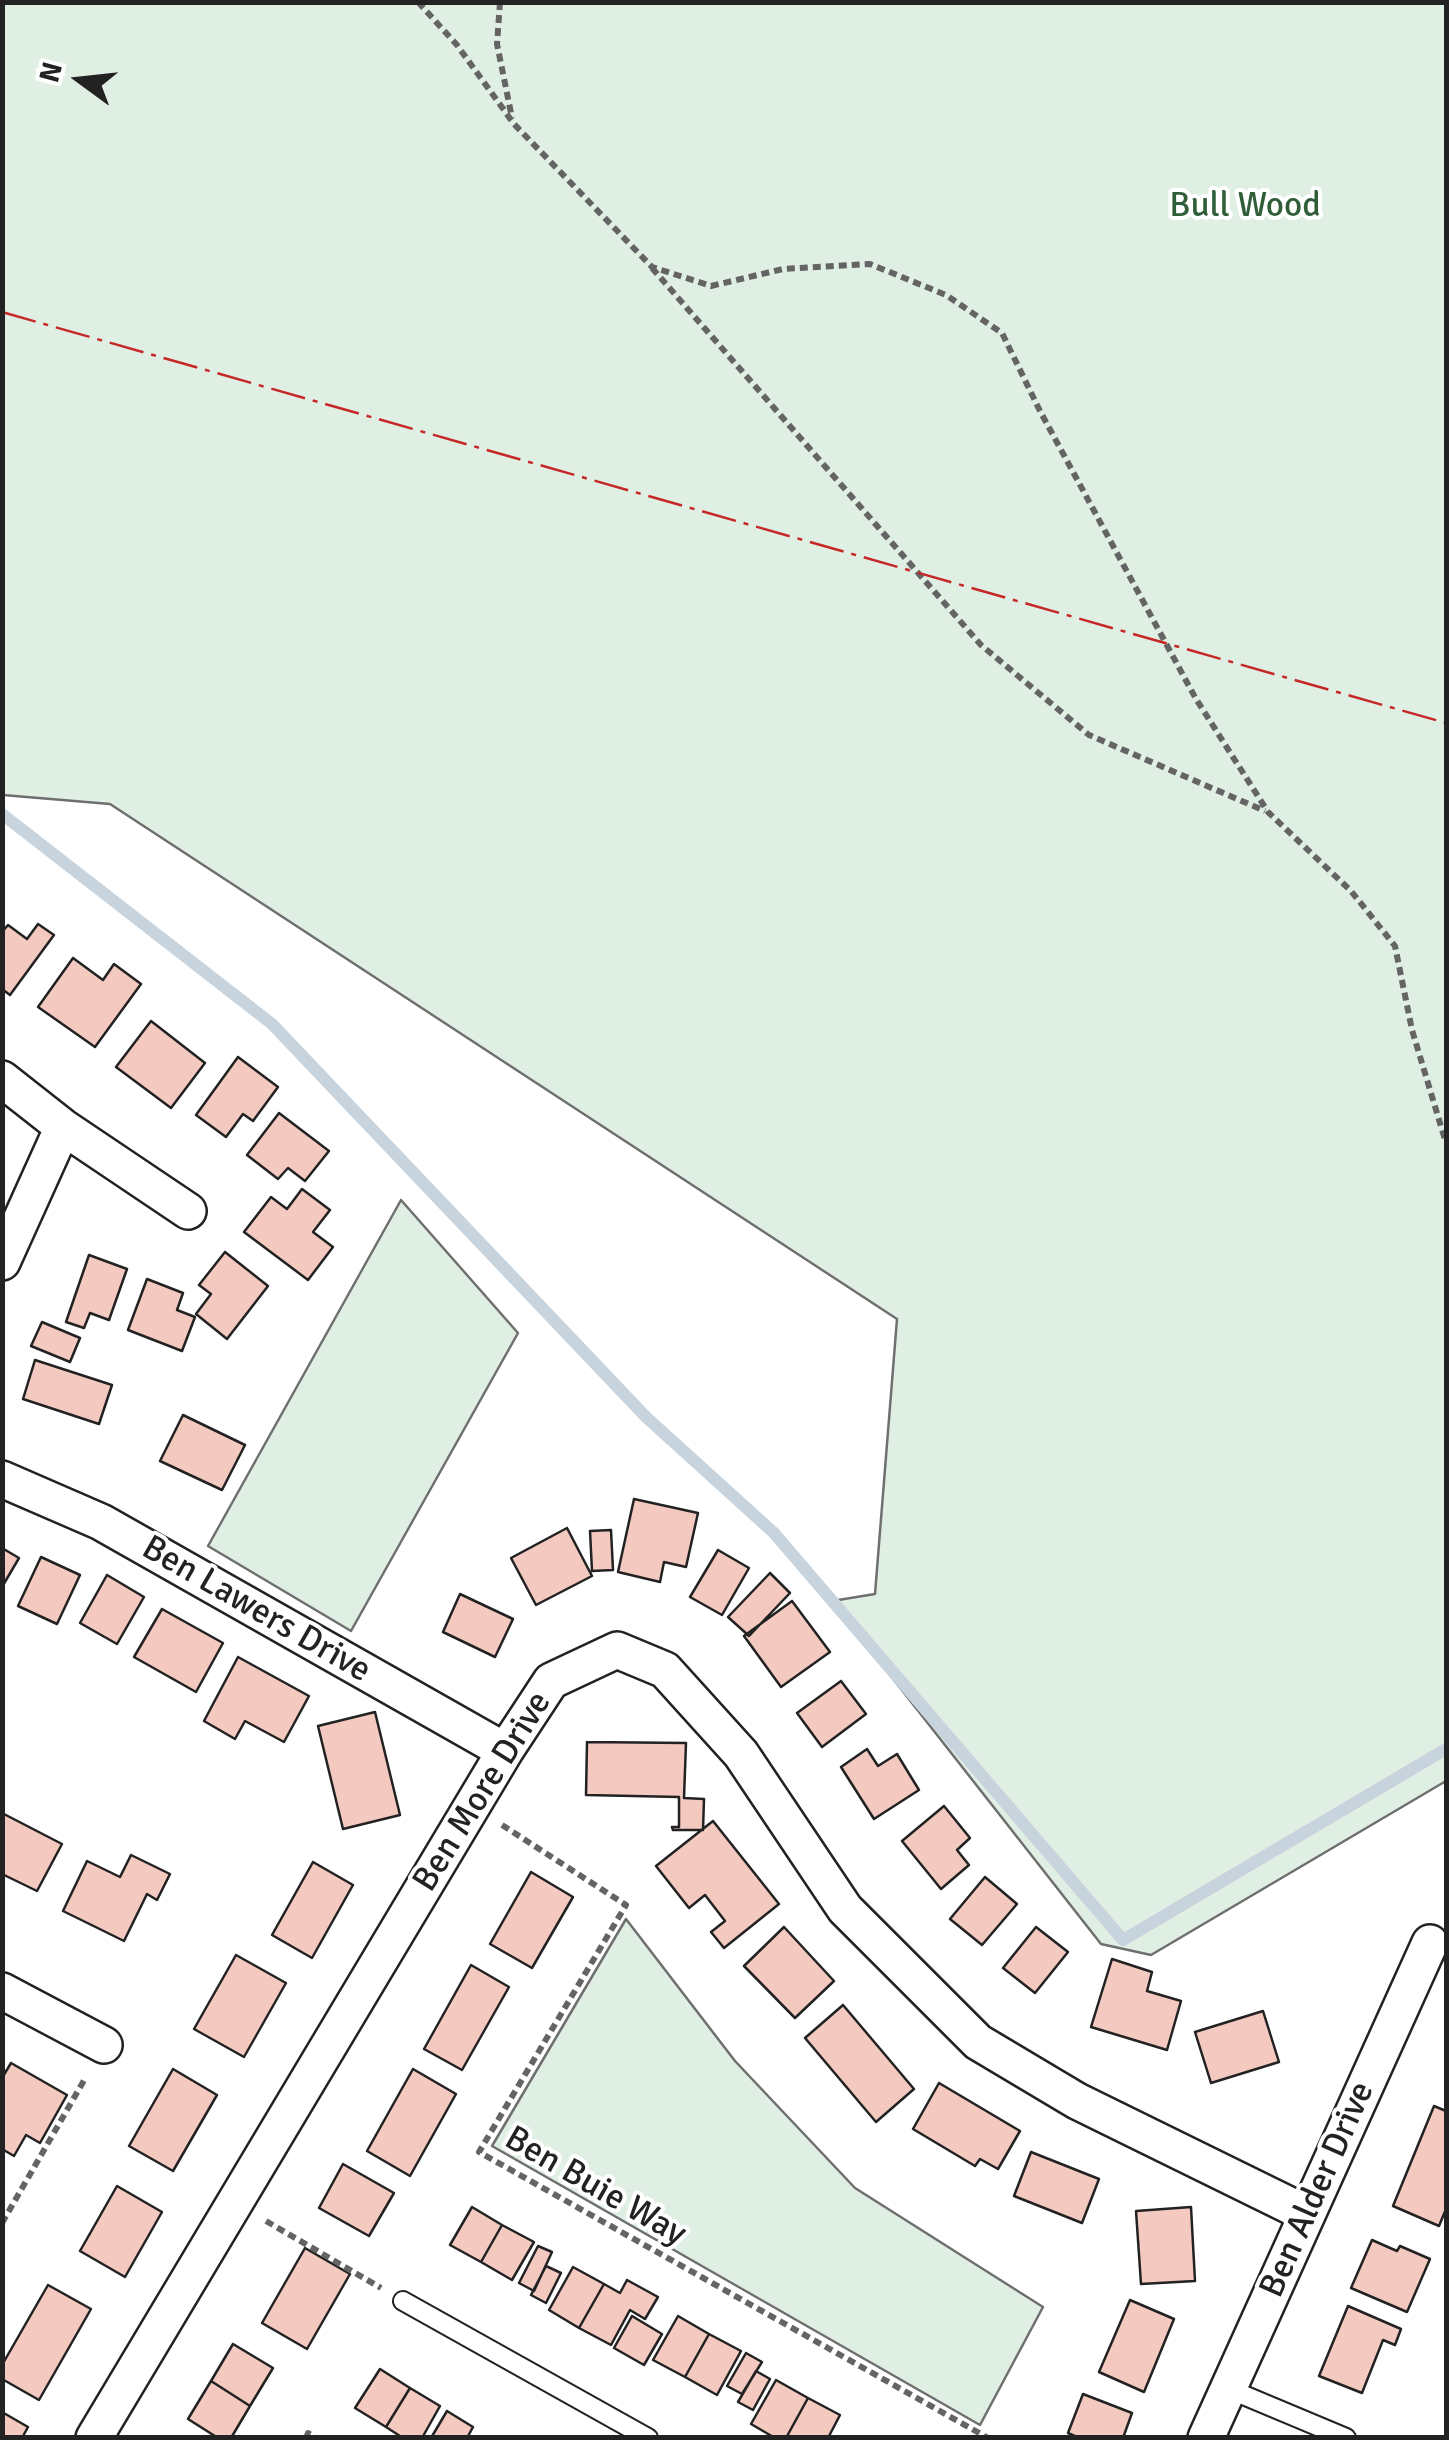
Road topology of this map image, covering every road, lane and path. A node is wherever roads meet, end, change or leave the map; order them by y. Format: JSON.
{"nodes":[{"id":1,"x":418,"y":2,"type":"edge"},
{"id":2,"x":500,"y":2,"type":"edge"},
{"id":3,"x":514,"y":124,"type":"junction"},
{"id":4,"x":652,"y":267,"type":"junction"},
{"id":5,"x":1268,"y":812,"type":"junction"},
{"id":6,"x":2,"y":1078,"type":"edge"},
{"id":7,"x":64,"y":1127,"type":"junction"},
{"id":8,"x":1446,"y":1144,"type":"edge"},
{"id":9,"x":188,"y":1211,"type":"dead end"},
{"id":10,"x":2,"y":1262,"type":"edge"},
{"id":11,"x":2,"y":1480,"type":"edge"},
{"id":12,"x":505,"y":1751,"type":"junction"},
{"id":13,"x":472,"y":1806,"type":"junction"},
{"id":14,"x":1430,"y":1943,"type":"dead end"},
{"id":15,"x":2,"y":1991,"type":"edge"},
{"id":16,"x":104,"y":2046,"type":"joint"},
{"id":17,"x":235,"y":2202,"type":"junction"},
{"id":18,"x":1307,"y":2214,"type":"junction"},
{"id":19,"x":2,"y":2223,"type":"edge"},
{"id":20,"x":404,"y":2301,"type":"joint"},
{"id":21,"x":1229,"y":2389,"type":"junction"},
{"id":22,"x":94,"y":2438,"type":"edge"},
{"id":23,"x":306,"y":2438,"type":"edge"},
{"id":24,"x":316,"y":2438,"type":"edge"},
{"id":25,"x":648,"y":2438,"type":"edge"},
{"id":26,"x":988,"y":2438,"type":"edge"},
{"id":27,"x":1206,"y":2438,"type":"edge"},
{"id":28,"x":1346,"y":2438,"type":"edge"}],
"edges":[{"from":1,"to":3,"type":"path"},
{"from":2,"to":3,"type":"path"},
{"from":3,"to":4,"type":"path"},
{"from":4,"to":5,"type":"path"},
{"from":4,"to":5,"type":"path"},
{"from":5,"to":8,"type":"path"},
{"from":6,"to":7,"type":"street"},
{"from":7,"to":9,"type":"street"},
{"from":7,"to":10,"type":"street"},
{"from":11,"to":12,"type":"street","name":"Ben Lawers Drive"},
{"from":12,"to":13,"type":"street","name":"Ben More Drive"},
{"from":12,"to":18,"type":"street","name":"Ben More Drive"},
{"from":13,"to":17,"type":"street","name":"Ben More Drive"},
{"from":13,"to":26,"type":"path","name":"Ben Buie Way"},
{"from":14,"to":18,"type":"street","name":"Ben Alder Drive"},
{"from":15,"to":16,"type":"street"},
{"from":16,"to":19,"type":"path"},
{"from":17,"to":20,"type":"path"},
{"from":17,"to":22,"type":"street","name":"Ben More Drive"},
{"from":18,"to":21,"type":"street","name":"Ben Alder Drive"},
{"from":20,"to":25,"type":"lane"},
{"from":21,"to":27,"type":"street","name":"Ben Alder Drive"},
{"from":21,"to":28,"type":"lane"},
{"from":23,"to":24,"type":"path"}]}
